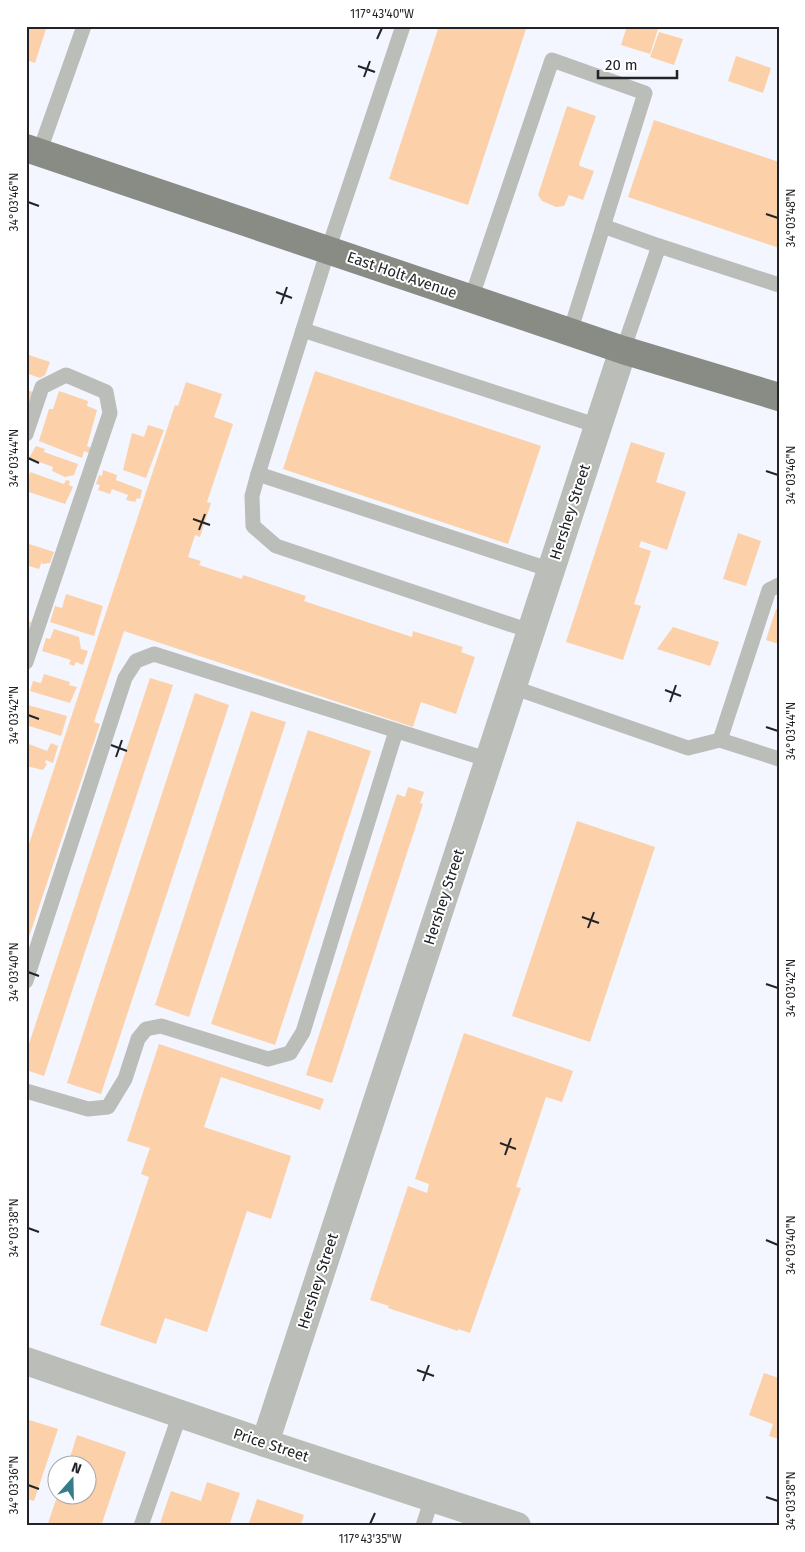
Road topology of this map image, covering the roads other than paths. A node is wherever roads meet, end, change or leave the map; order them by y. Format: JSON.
{"nodes":[{"id":1,"x":84,"y":26,"type":"edge"},
{"id":2,"x":403,"y":26,"type":"edge"},
{"id":3,"x":33,"y":151,"type":"edge"},
{"id":4,"x":603,"y":226,"type":"junction"},
{"id":5,"x":660,"y":246,"type":"junction"},
{"id":6,"x":328,"y":250,"type":"junction"},
{"id":7,"x":779,"y":285,"type":"edge"},
{"id":8,"x":472,"y":299,"type":"junction"},
{"id":9,"x":303,"y":330,"type":"junction"},
{"id":10,"x":570,"y":332,"type":"junction"},
{"id":11,"x":623,"y":350,"type":"junction"},
{"id":12,"x":779,"y":397,"type":"edge"},
{"id":13,"x":598,"y":426,"type":"junction"},
{"id":14,"x":26,"y":434,"type":"edge"},
{"id":15,"x":258,"y":474,"type":"junction"},
{"id":16,"x":550,"y":570,"type":"junction"},
{"id":17,"x":779,"y":585,"type":"edge"},
{"id":18,"x":530,"y":631,"type":"junction"},
{"id":19,"x":26,"y":662,"type":"edge"},
{"id":20,"x":512,"y":687,"type":"junction"},
{"id":21,"x":396,"y":731,"type":"junction"},
{"id":22,"x":720,"y":740,"type":"junction"},
{"id":23,"x":779,"y":759,"type":"edge"},
{"id":24,"x":488,"y":760,"type":"junction"},
{"id":25,"x":26,"y":980,"type":"edge"},
{"id":26,"x":26,"y":1090,"type":"edge"},
{"id":27,"x":26,"y":1361,"type":"edge"},
{"id":28,"x":180,"y":1414,"type":"junction"},
{"id":29,"x":265,"y":1443,"type":"junction"},
{"id":30,"x":432,"y":1498,"type":"junction"},
{"id":31,"x":142,"y":1526,"type":"edge"},
{"id":32,"x":423,"y":1526,"type":"edge"},
{"id":33,"x":517,"y":1526,"type":"edge"}],
"edges":[{"from":1,"to":3,"type":"lane"},
{"from":2,"to":6,"type":"lane"},
{"from":3,"to":6,"type":"main road","name":"East Holt Avenue"},
{"from":4,"to":5,"type":"lane"},
{"from":4,"to":8,"type":"lane"},
{"from":4,"to":10,"type":"lane"},
{"from":5,"to":7,"type":"lane"},
{"from":5,"to":11,"type":"lane"},
{"from":6,"to":8,"type":"main road","name":"East Holt Avenue"},
{"from":6,"to":9,"type":"lane"},
{"from":8,"to":10,"type":"main road","name":"East Holt Avenue"},
{"from":9,"to":13,"type":"lane"},
{"from":9,"to":15,"type":"lane"},
{"from":10,"to":11,"type":"main road","name":"East Holt Avenue"},
{"from":11,"to":12,"type":"main road","name":"East Holt Avenue"},
{"from":11,"to":13,"type":"street","name":"Hershey Street"},
{"from":13,"to":16,"type":"street","name":"Hershey Street"},
{"from":14,"to":19,"type":"lane"},
{"from":15,"to":16,"type":"lane"},
{"from":15,"to":18,"type":"lane"},
{"from":16,"to":18,"type":"street","name":"Hershey Street"},
{"from":17,"to":22,"type":"lane"},
{"from":18,"to":20,"type":"street","name":"Hershey Street"},
{"from":20,"to":22,"type":"lane"},
{"from":20,"to":24,"type":"street","name":"Hershey Street"},
{"from":21,"to":24,"type":"lane"},
{"from":21,"to":25,"type":"lane"},
{"from":21,"to":26,"type":"lane"},
{"from":22,"to":23,"type":"lane"},
{"from":24,"to":29,"type":"street","name":"Hershey Street"},
{"from":27,"to":28,"type":"street","name":"Price Street"},
{"from":28,"to":29,"type":"street","name":"Price Street"},
{"from":28,"to":31,"type":"lane"},
{"from":29,"to":30,"type":"street","name":"Price Street"},
{"from":30,"to":32,"type":"lane"},
{"from":30,"to":33,"type":"street","name":"Price Street"}]}
